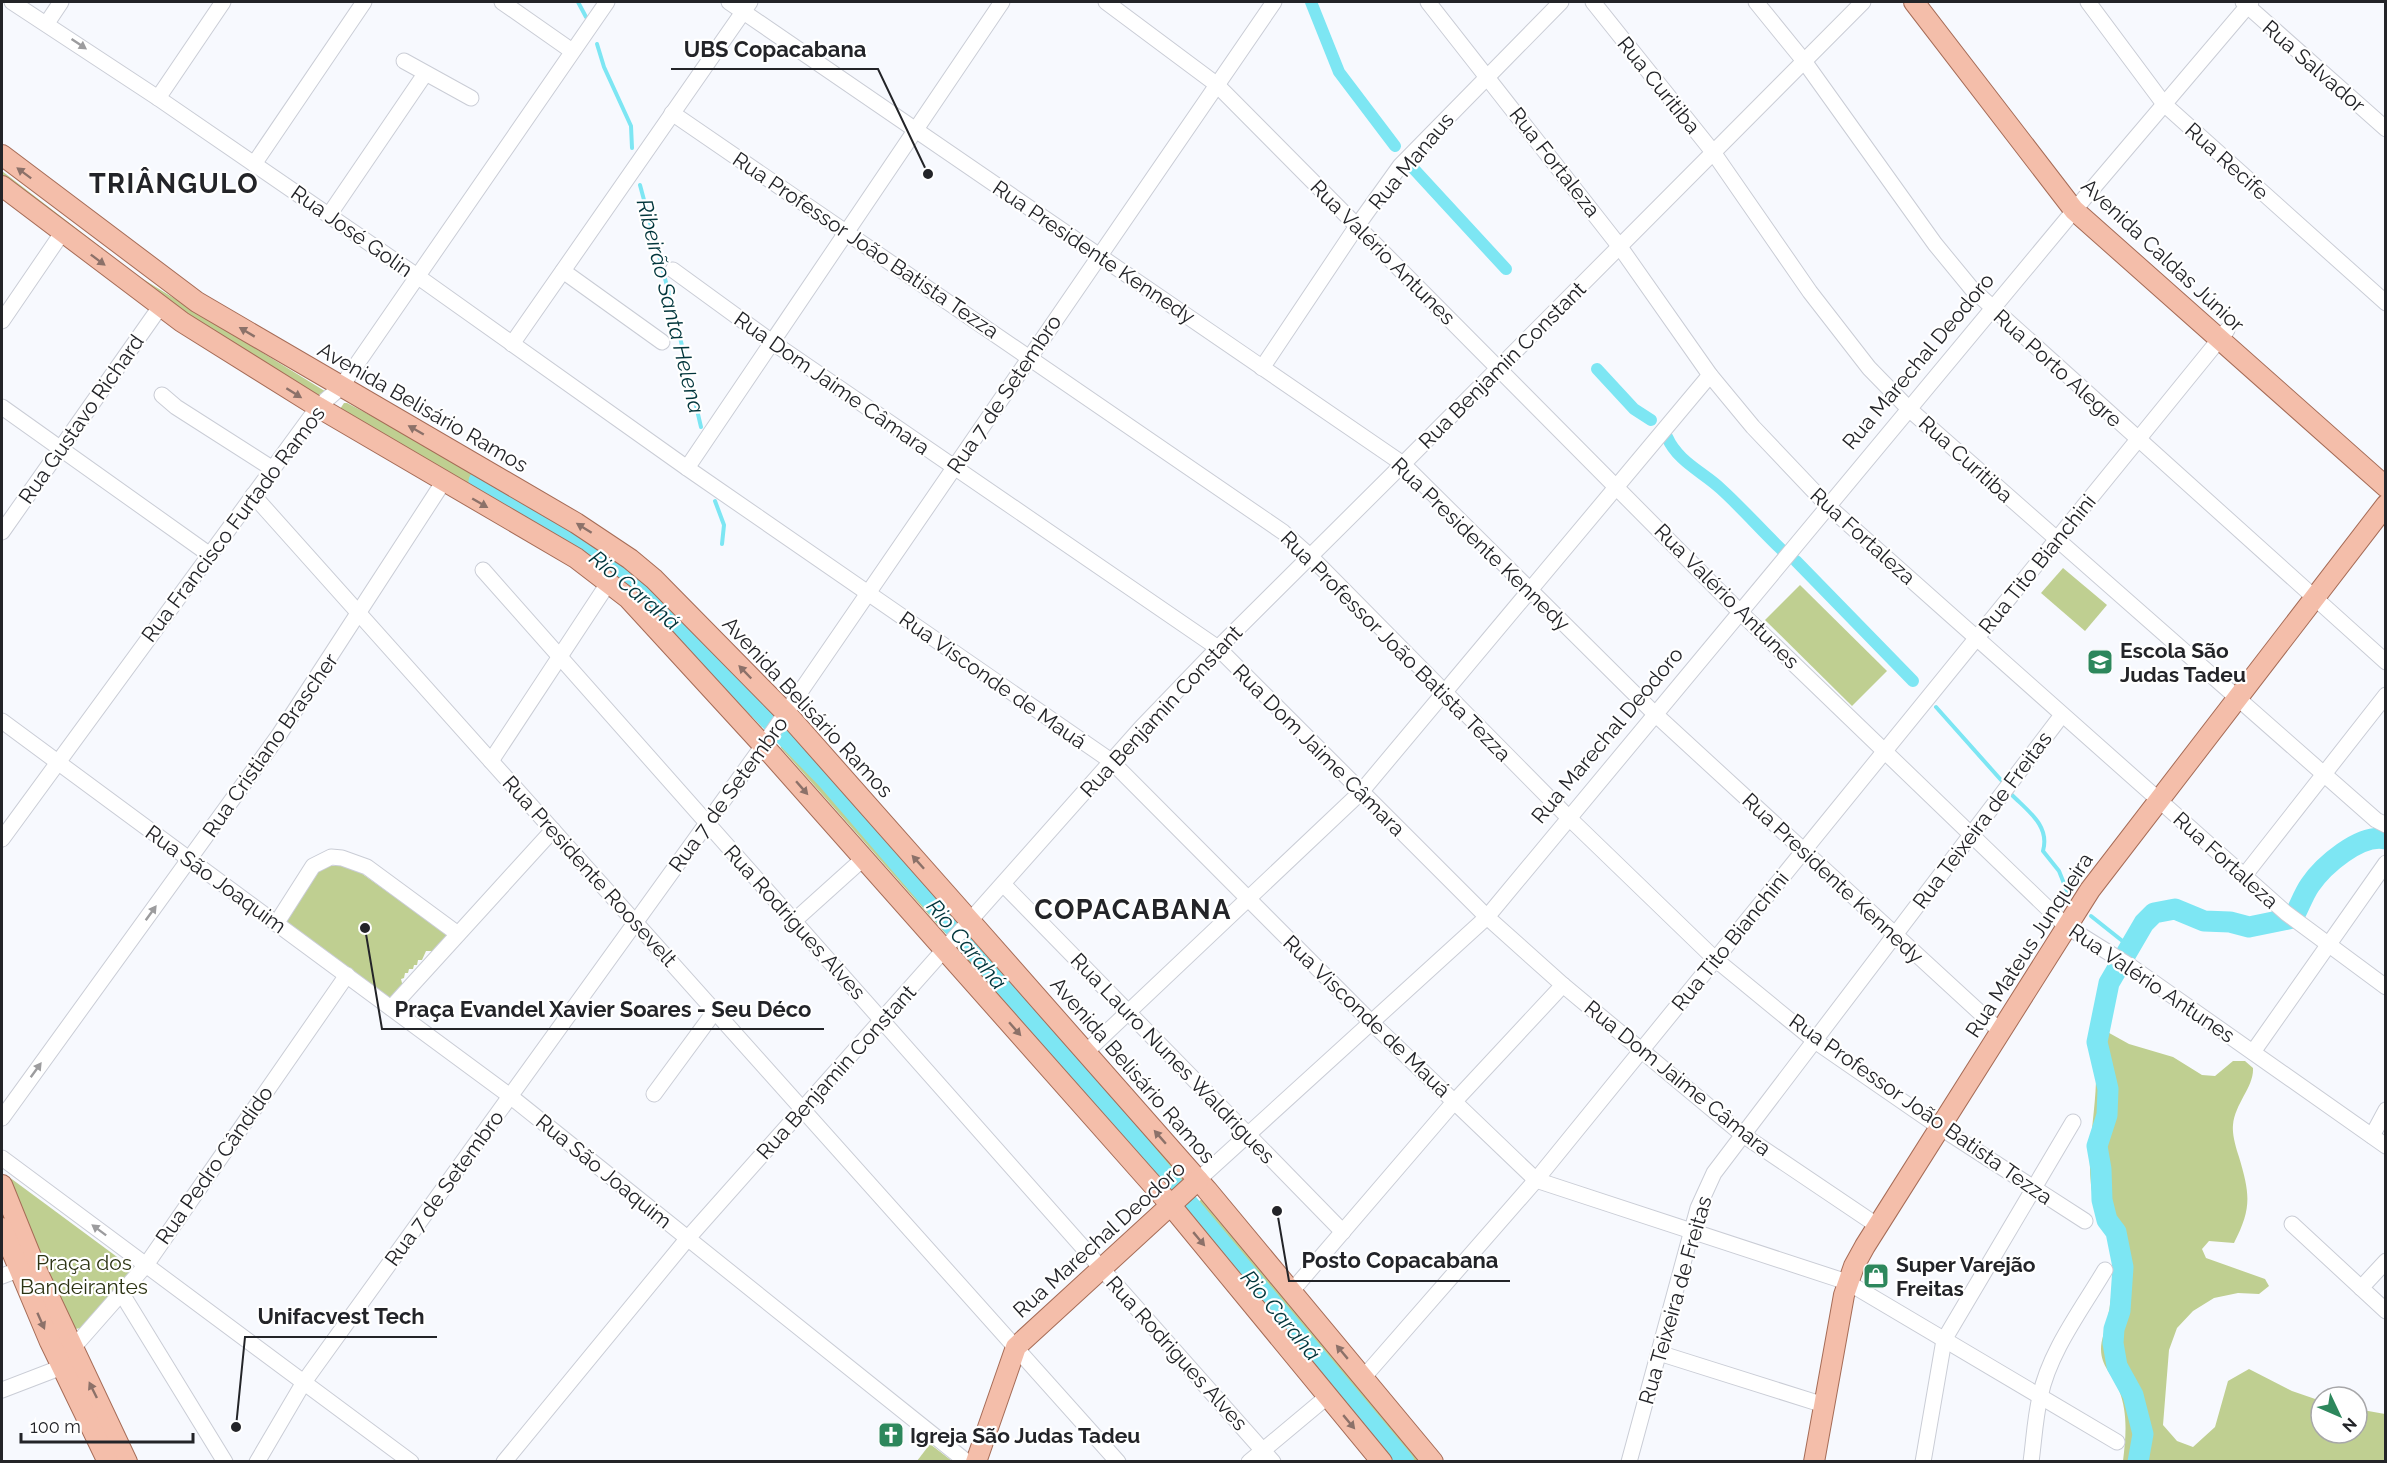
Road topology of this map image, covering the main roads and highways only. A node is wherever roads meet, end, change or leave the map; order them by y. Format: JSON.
{"nodes":[{"id":1,"x":1914,"y":2,"type":"edge"},
{"id":2,"x":1930,"y":2,"type":"edge"},
{"id":3,"x":2,"y":155,"type":"edge"},
{"id":4,"x":2,"y":186,"type":"edge"},
{"id":5,"x":2078,"y":205,"type":"junction"},
{"id":6,"x":2223,"y":335,"type":"junction"},
{"id":7,"x":2385,"y":472,"type":"edge"},
{"id":8,"x":2385,"y":487,"type":"edge"},
{"id":9,"x":2385,"y":505,"type":"edge"},
{"id":10,"x":775,"y":728,"type":"junction"},
{"id":11,"x":1196,"y":1183,"type":"junction"},
{"id":12,"x":2,"y":1185,"type":"edge"},
{"id":13,"x":1174,"y":1203,"type":"junction"},
{"id":14,"x":2,"y":1228,"type":"edge"},
{"id":15,"x":10,"y":1273,"type":"edge"},
{"id":16,"x":108,"y":1461,"type":"edge"},
{"id":17,"x":127,"y":1461,"type":"edge"},
{"id":18,"x":976,"y":1461,"type":"edge"},
{"id":19,"x":1382,"y":1461,"type":"edge"},
{"id":20,"x":1433,"y":1461,"type":"edge"},
{"id":21,"x":1814,"y":1461,"type":"edge"}],
"edges":[{"from":1,"to":5,"type":"main road","name":"Avenida Caldas Júnior"},
{"from":2,"to":5,"type":"main road","name":"Avenida Caldas Júnior"},
{"from":10,"to":3,"type":"main road","name":"Avenida Belisário Ramos","one_way":true},
{"from":4,"to":10,"type":"main road","name":"Avenida Belisário Ramos","one_way":true},
{"from":5,"to":6,"type":"main road","name":"Avenida Caldas Júnior"},
{"from":6,"to":7,"type":"main road","name":"Avenida Caldas Júnior"},
{"from":6,"to":8,"type":"main road","name":"Avenida Caldas Júnior"},
{"from":9,"to":21,"type":"main road","name":"Rua Mateus Junqueira"},
{"from":11,"to":10,"type":"main road","name":"Avenida Belisário Ramos","one_way":true},
{"from":10,"to":13,"type":"main road","name":"Avenida Belisário Ramos","one_way":true},
{"from":11,"to":13,"type":"main road","name":"Rua Marechal Deodoro"},
{"from":20,"to":11,"type":"main road","name":"Avenida Belisário Ramos","one_way":true},
{"from":17,"to":12,"type":"main road","one_way":true},
{"from":13,"to":18,"type":"main road","name":"Rua Marechal Deodoro"},
{"from":13,"to":19,"type":"main road","name":"Avenida Belisário Ramos","one_way":true},
{"from":14,"to":15,"type":"main road"},
{"from":15,"to":16,"type":"main road","one_way":true}]}
